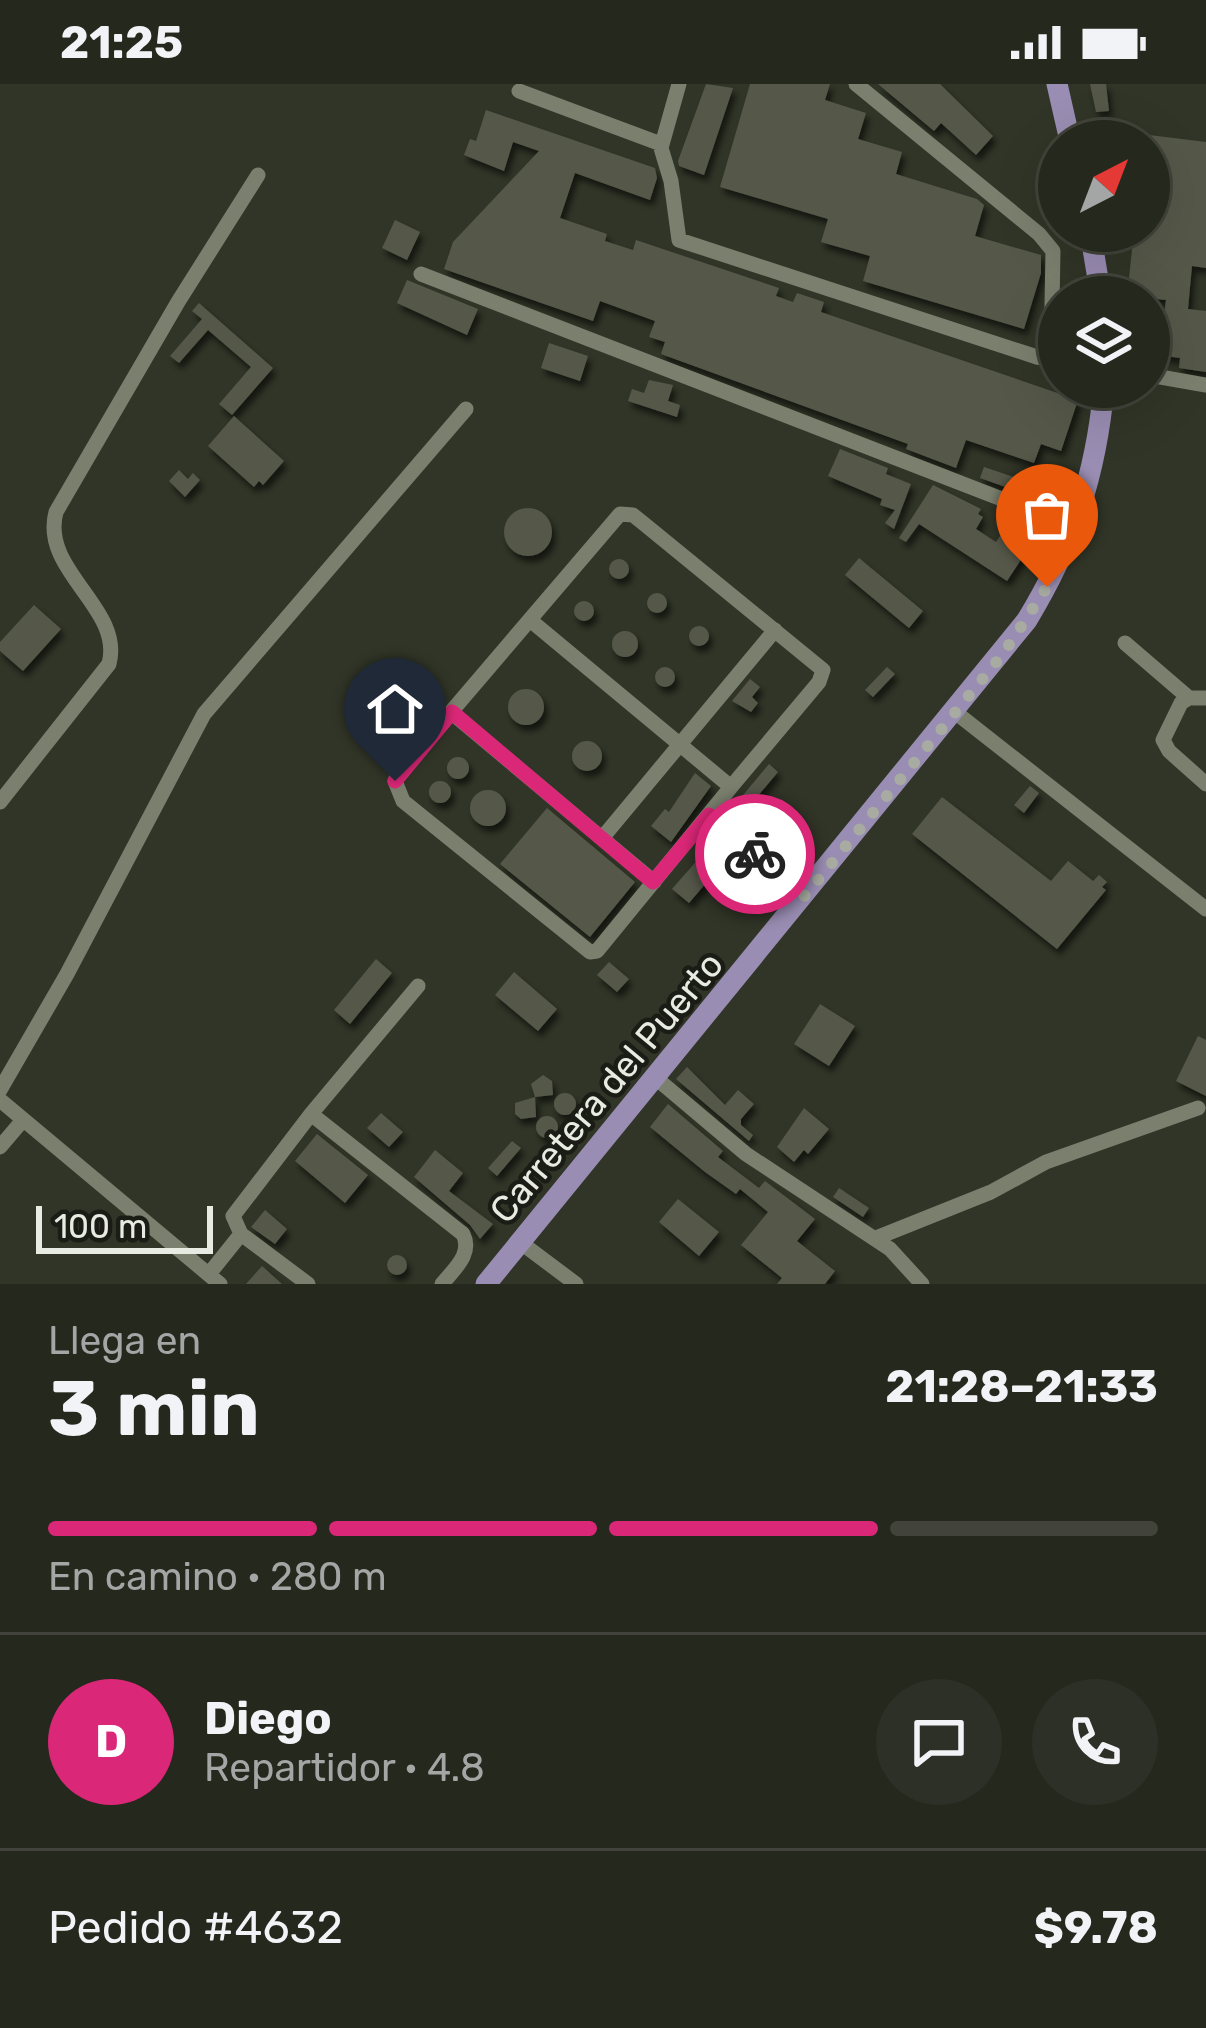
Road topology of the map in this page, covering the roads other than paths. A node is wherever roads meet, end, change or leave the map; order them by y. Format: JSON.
{"nodes":[{"id":1,"x":680,"y":84,"type":"edge"},
{"id":2,"x":856,"y":84,"type":"edge"},
{"id":3,"x":1057,"y":84,"type":"edge"},
{"id":4,"x":518,"y":91,"type":"dead end"},
{"id":5,"x":1065,"y":120,"type":"edge"},
{"id":6,"x":661,"y":144,"type":"junction"},
{"id":7,"x":258,"y":175,"type":"dead end"},
{"id":8,"x":421,"y":274,"type":"dead end"},
{"id":9,"x":1053,"y":276,"type":"edge"},
{"id":10,"x":1038,"y":355,"type":"edge"},
{"id":11,"x":1170,"y":379,"type":"edge"},
{"id":12,"x":1206,"y":385,"type":"edge"},
{"id":13,"x":1101,"y":408,"type":"edge"},
{"id":14,"x":466,"y":410,"type":"dead end"},
{"id":15,"x":1074,"y":527,"type":"junction"},
{"id":16,"x":530,"y":620,"type":"junction"},
{"id":17,"x":775,"y":630,"type":"junction"},
{"id":18,"x":1125,"y":643,"type":"dead end"},
{"id":19,"x":1198,"y":698,"type":"edge"},
{"id":20,"x":452,"y":712,"type":"junction"},
{"id":21,"x":955,"y":712,"type":"junction"},
{"id":22,"x":680,"y":745,"type":"junction"},
{"id":23,"x":1206,"y":784,"type":"edge"},
{"id":24,"x":731,"y":787,"type":"junction"},
{"id":25,"x":0,"y":802,"type":"edge"},
{"id":26,"x":709,"y":815,"type":"junction"},
{"id":27,"x":603,"y":836,"type":"junction"},
{"id":28,"x":653,"y":882,"type":"junction"},
{"id":29,"x":805,"y":896,"type":"junction"},
{"id":30,"x":1202,"y":904,"type":"edge"},
{"id":31,"x":418,"y":986,"type":"dead end"},
{"id":32,"x":657,"y":1079,"type":"junction"},
{"id":33,"x":0,"y":1090,"type":"edge"},
{"id":34,"x":0,"y":1100,"type":"edge"},
{"id":35,"x":1198,"y":1108,"type":"dead end"},
{"id":36,"x":311,"y":1114,"type":"junction"},
{"id":37,"x":22,"y":1120,"type":"junction"},
{"id":38,"x":0,"y":1147,"type":"edge"},
{"id":39,"x":242,"y":1234,"type":"junction"},
{"id":40,"x":876,"y":1238,"type":"junction"},
{"id":41,"x":520,"y":1242,"type":"junction"},
{"id":42,"x":215,"y":1279,"type":"edge"},
{"id":43,"x":567,"y":1281,"type":"edge"},
{"id":44,"x":308,"y":1284,"type":"edge"},
{"id":45,"x":442,"y":1284,"type":"edge"},
{"id":46,"x":486,"y":1284,"type":"edge"},
{"id":47,"x":922,"y":1284,"type":"edge"}],
"edges":[{"from":1,"to":6,"type":"lane"},
{"from":2,"to":9,"type":"lane"},
{"from":3,"to":5,"type":"main road"},
{"from":4,"to":6,"type":"lane"},
{"from":6,"to":10,"type":"lane"},
{"from":7,"to":25,"type":"lane"},
{"from":8,"to":15,"type":"lane"},
{"from":11,"to":12,"type":"lane"},
{"from":13,"to":15,"type":"main road","name":"Carretera del Puerto"},
{"from":14,"to":33,"type":"lane"},
{"from":15,"to":21,"type":"main road","name":"Carretera del Puerto"},
{"from":16,"to":17,"type":"lane"},
{"from":16,"to":20,"type":"lane"},
{"from":16,"to":22,"type":"lane"},
{"from":17,"to":22,"type":"lane"},
{"from":17,"to":24,"type":"lane"},
{"from":18,"to":19,"type":"lane"},
{"from":19,"to":23,"type":"lane"},
{"from":20,"to":27,"type":"lane"},
{"from":20,"to":28,"type":"lane"},
{"from":21,"to":29,"type":"main road","name":"Carretera del Puerto"},
{"from":21,"to":30,"type":"lane"},
{"from":22,"to":24,"type":"lane"},
{"from":22,"to":27,"type":"lane"},
{"from":24,"to":26,"type":"lane"},
{"from":26,"to":28,"type":"lane"},
{"from":26,"to":29,"type":"lane"},
{"from":27,"to":28,"type":"lane"},
{"from":29,"to":32,"type":"main road","name":"Carretera del Puerto"},
{"from":31,"to":36,"type":"lane"},
{"from":32,"to":40,"type":"lane"},
{"from":32,"to":41,"type":"main road","name":"Carretera del Puerto"},
{"from":34,"to":37,"type":"lane"},
{"from":35,"to":40,"type":"lane"},
{"from":36,"to":39,"type":"lane"},
{"from":36,"to":45,"type":"lane"},
{"from":37,"to":38,"type":"lane"},
{"from":37,"to":42,"type":"lane"},
{"from":39,"to":42,"type":"lane"},
{"from":39,"to":44,"type":"lane"},
{"from":40,"to":47,"type":"lane"},
{"from":41,"to":43,"type":"lane"},
{"from":41,"to":46,"type":"main road","name":"Carretera del Puerto"}]}
